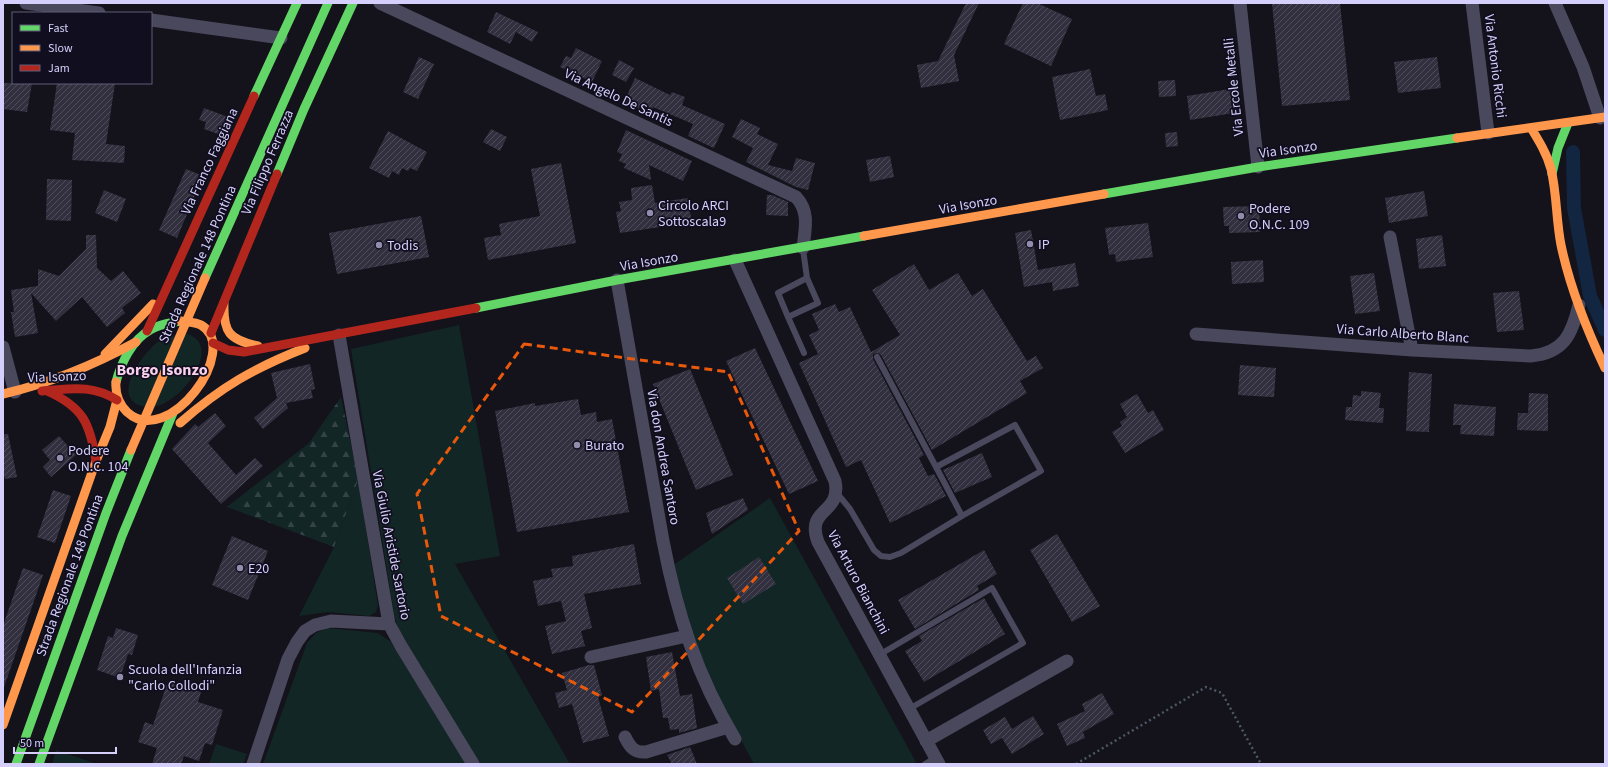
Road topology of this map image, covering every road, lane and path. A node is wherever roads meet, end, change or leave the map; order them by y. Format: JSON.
{"nodes":[{"id":1,"x":26,"y":3,"type":"edge"},
{"id":2,"x":297,"y":3,"type":"edge"},
{"id":3,"x":328,"y":3,"type":"edge"},
{"id":4,"x":353,"y":3,"type":"edge"},
{"id":5,"x":380,"y":3,"type":"edge"},
{"id":6,"x":1240,"y":3,"type":"edge"},
{"id":7,"x":1472,"y":3,"type":"edge"},
{"id":8,"x":1555,"y":3,"type":"edge"},
{"id":9,"x":92,"y":12,"type":"edge"},
{"id":10,"x":152,"y":20,"type":"edge"},
{"id":11,"x":281,"y":38,"type":"junction"},
{"id":12,"x":1602,"y":117,"type":"edge"},
{"id":13,"x":1568,"y":123,"type":"junction"},
{"id":14,"x":1531,"y":128,"type":"junction"},
{"id":15,"x":1488,"y":134,"type":"junction"},
{"id":16,"x":1258,"y":167,"type":"junction"},
{"id":17,"x":1552,"y":175,"type":"junction"},
{"id":18,"x":1390,"y":237,"type":"dead end"},
{"id":19,"x":803,"y":248,"type":"junction"},
{"id":20,"x":736,"y":260,"type":"junction"},
{"id":21,"x":807,"y":278,"type":"junction"},
{"id":22,"x":170,"y":280,"type":"junction"},
{"id":23,"x":617,"y":280,"type":"junction"},
{"id":24,"x":225,"y":296,"type":"junction"},
{"id":25,"x":1579,"y":305,"type":"junction"},
{"id":26,"x":788,"y":317,"type":"junction"},
{"id":27,"x":147,"y":331,"type":"junction"},
{"id":28,"x":210,"y":333,"type":"junction"},
{"id":29,"x":1196,"y":334,"type":"dead end"},
{"id":30,"x":339,"y":335,"type":"junction"},
{"id":31,"x":138,"y":340,"type":"junction"},
{"id":32,"x":213,"y":343,"type":"junction"},
{"id":33,"x":3,"y":347,"type":"edge"},
{"id":34,"x":265,"y":347,"type":"junction"},
{"id":35,"x":1412,"y":350,"type":"junction"},
{"id":36,"x":804,"y":353,"type":"dead end"},
{"id":37,"x":877,"y":357,"type":"dead end"},
{"id":38,"x":101,"y":359,"type":"junction"},
{"id":39,"x":268,"y":363,"type":"junction"},
{"id":40,"x":1605,"y":368,"type":"edge"},
{"id":41,"x":239,"y":369,"type":"dead end"},
{"id":42,"x":217,"y":376,"type":"dead end"},
{"id":43,"x":204,"y":380,"type":"junction"},
{"id":44,"x":47,"y":391,"type":"junction"},
{"id":45,"x":9,"y":393,"type":"edge"},
{"id":46,"x":117,"y":400,"type":"junction"},
{"id":47,"x":173,"y":413,"type":"junction"},
{"id":48,"x":162,"y":440,"type":"junction"},
{"id":49,"x":96,"y":460,"type":"junction"},
{"id":50,"x":936,"y":467,"type":"junction"},
{"id":51,"x":836,"y":492,"type":"junction"},
{"id":52,"x":962,"y":516,"type":"junction"},
{"id":53,"x":389,"y":624,"type":"junction"},
{"id":54,"x":688,"y":636,"type":"junction"},
{"id":55,"x":879,"y":655,"type":"junction"},
{"id":56,"x":591,"y":657,"type":"dead end"},
{"id":57,"x":1067,"y":661,"type":"dead end"},
{"id":58,"x":909,"y":710,"type":"junction"},
{"id":59,"x":3,"y":726,"type":"edge"},
{"id":60,"x":728,"y":727,"type":"junction"},
{"id":61,"x":625,"y":737,"type":"dead end"},
{"id":62,"x":735,"y":739,"type":"dead end"},
{"id":63,"x":926,"y":741,"type":"junction"},
{"id":64,"x":933,"y":762,"type":"edge"},
{"id":65,"x":16,"y":764,"type":"edge"},
{"id":66,"x":39,"y":764,"type":"edge"},
{"id":67,"x":253,"y":764,"type":"edge"},
{"id":68,"x":473,"y":764,"type":"edge"},
{"id":69,"x":1076,"y":764,"type":"edge"},
{"id":70,"x":1261,"y":764,"type":"edge"}],
"edges":[{"from":1,"to":9,"type":"street"},
{"from":2,"to":11,"type":"main road","name":"Via Franco Faggiana"},
{"from":3,"to":65,"type":"main road","name":"Strada Regionale 148 Pontina","bridge":true},
{"from":4,"to":24,"type":"main road","name":"Via Filippo Ferrazza"},
{"from":5,"to":19,"type":"street","name":"Via Angelo De Santis"},
{"from":6,"to":16,"type":"street","name":"Via Ercole Metalli"},
{"from":7,"to":15,"type":"street","name":"Via Antonio Ricchi"},
{"from":8,"to":12,"type":"street"},
{"from":10,"to":11,"type":"street"},
{"from":11,"to":22,"type":"main road","name":"Via Franco Faggiana"},
{"from":12,"to":13,"type":"main road","name":"Via Isonzo"},
{"from":13,"to":14,"type":"main road","name":"Via Isonzo"},
{"from":13,"to":17,"type":"main road"},
{"from":14,"to":15,"type":"main road","name":"Via Isonzo"},
{"from":14,"to":17,"type":"main road"},
{"from":15,"to":16,"type":"main road","name":"Via Isonzo"},
{"from":16,"to":19,"type":"main road","name":"Via Isonzo"},
{"from":17,"to":25,"type":"main road"},
{"from":18,"to":35,"type":"street"},
{"from":19,"to":20,"type":"main road","name":"Via Isonzo"},
{"from":19,"to":21,"type":"lane"},
{"from":20,"to":23,"type":"main road","name":"Via Isonzo"},
{"from":20,"to":51,"type":"street"},
{"from":21,"to":26,"type":"lane"},
{"from":21,"to":26,"type":"lane"},
{"from":22,"to":27,"type":"main road","name":"Via Franco Faggiana"},
{"from":22,"to":38,"type":"main road","name":"Via Isonzo"},
{"from":23,"to":30,"type":"main road","name":"Via Isonzo"},
{"from":23,"to":54,"type":"street","name":"Via don Andrea Santoro"},
{"from":24,"to":28,"type":"main road","name":"Via Filippo Ferrazza"},
{"from":24,"to":34,"type":"main road"},
{"from":25,"to":35,"type":"street","name":"Via Carlo Alberto Blanc"},
{"from":25,"to":40,"type":"main road"},
{"from":26,"to":36,"type":"lane"},
{"from":27,"to":28,"type":"main road"},
{"from":27,"to":31,"type":"main road"},
{"from":28,"to":32,"type":"main road","name":"Via Isonzo"},
{"from":29,"to":35,"type":"street","name":"Via Carlo Alberto Blanc"},
{"from":30,"to":34,"type":"main road"},
{"from":30,"to":39,"type":"main road"},
{"from":30,"to":53,"type":"street","name":"Via Giulio Aristide Sartorio"},
{"from":31,"to":38,"type":"main road","name":"Via Isonzo"},
{"from":31,"to":46,"type":"main road"},
{"from":32,"to":34,"type":"main road"},
{"from":32,"to":43,"type":"main road","name":"Via Isonzo"},
{"from":33,"to":45,"type":"street"},
{"from":37,"to":50,"type":"lane"},
{"from":38,"to":45,"type":"main road","name":"Via Isonzo"},
{"from":39,"to":41,"type":"main road"},
{"from":39,"to":48,"type":"main road"},
{"from":42,"to":43,"type":"main road"},
{"from":43,"to":47,"type":"main road","name":"Via Isonzo"},
{"from":44,"to":45,"type":"main road","name":"Via Isonzo"},
{"from":44,"to":46,"type":"main road","name":"Via Isonzo"},
{"from":44,"to":49,"type":"main road"},
{"from":46,"to":47,"type":"main road","name":"Via Isonzo"},
{"from":46,"to":49,"type":"main road"},
{"from":47,"to":48,"type":"main road"},
{"from":48,"to":66,"type":"main road"},
{"from":49,"to":59,"type":"main road"},
{"from":50,"to":52,"type":"lane"},
{"from":50,"to":52,"type":"lane"},
{"from":51,"to":52,"type":"lane"},
{"from":51,"to":55,"type":"street","name":"Via Arturo Bianchini"},
{"from":53,"to":67,"type":"street"},
{"from":53,"to":68,"type":"street","name":"Via Giulio Aristide Sartorio"},
{"from":54,"to":56,"type":"street"},
{"from":54,"to":60,"type":"street","name":"Via don Andrea Santoro"},
{"from":55,"to":58,"type":"street","name":"Via Arturo Bianchini"},
{"from":55,"to":58,"type":"lane"},
{"from":57,"to":63,"type":"street"},
{"from":58,"to":63,"type":"street","name":"Via Arturo Bianchini"},
{"from":60,"to":61,"type":"street"},
{"from":60,"to":62,"type":"street","name":"Via don Andrea Santoro"},
{"from":63,"to":64,"type":"street","name":"Via Arturo Bianchini"},
{"from":69,"to":70,"type":"path"}]}
